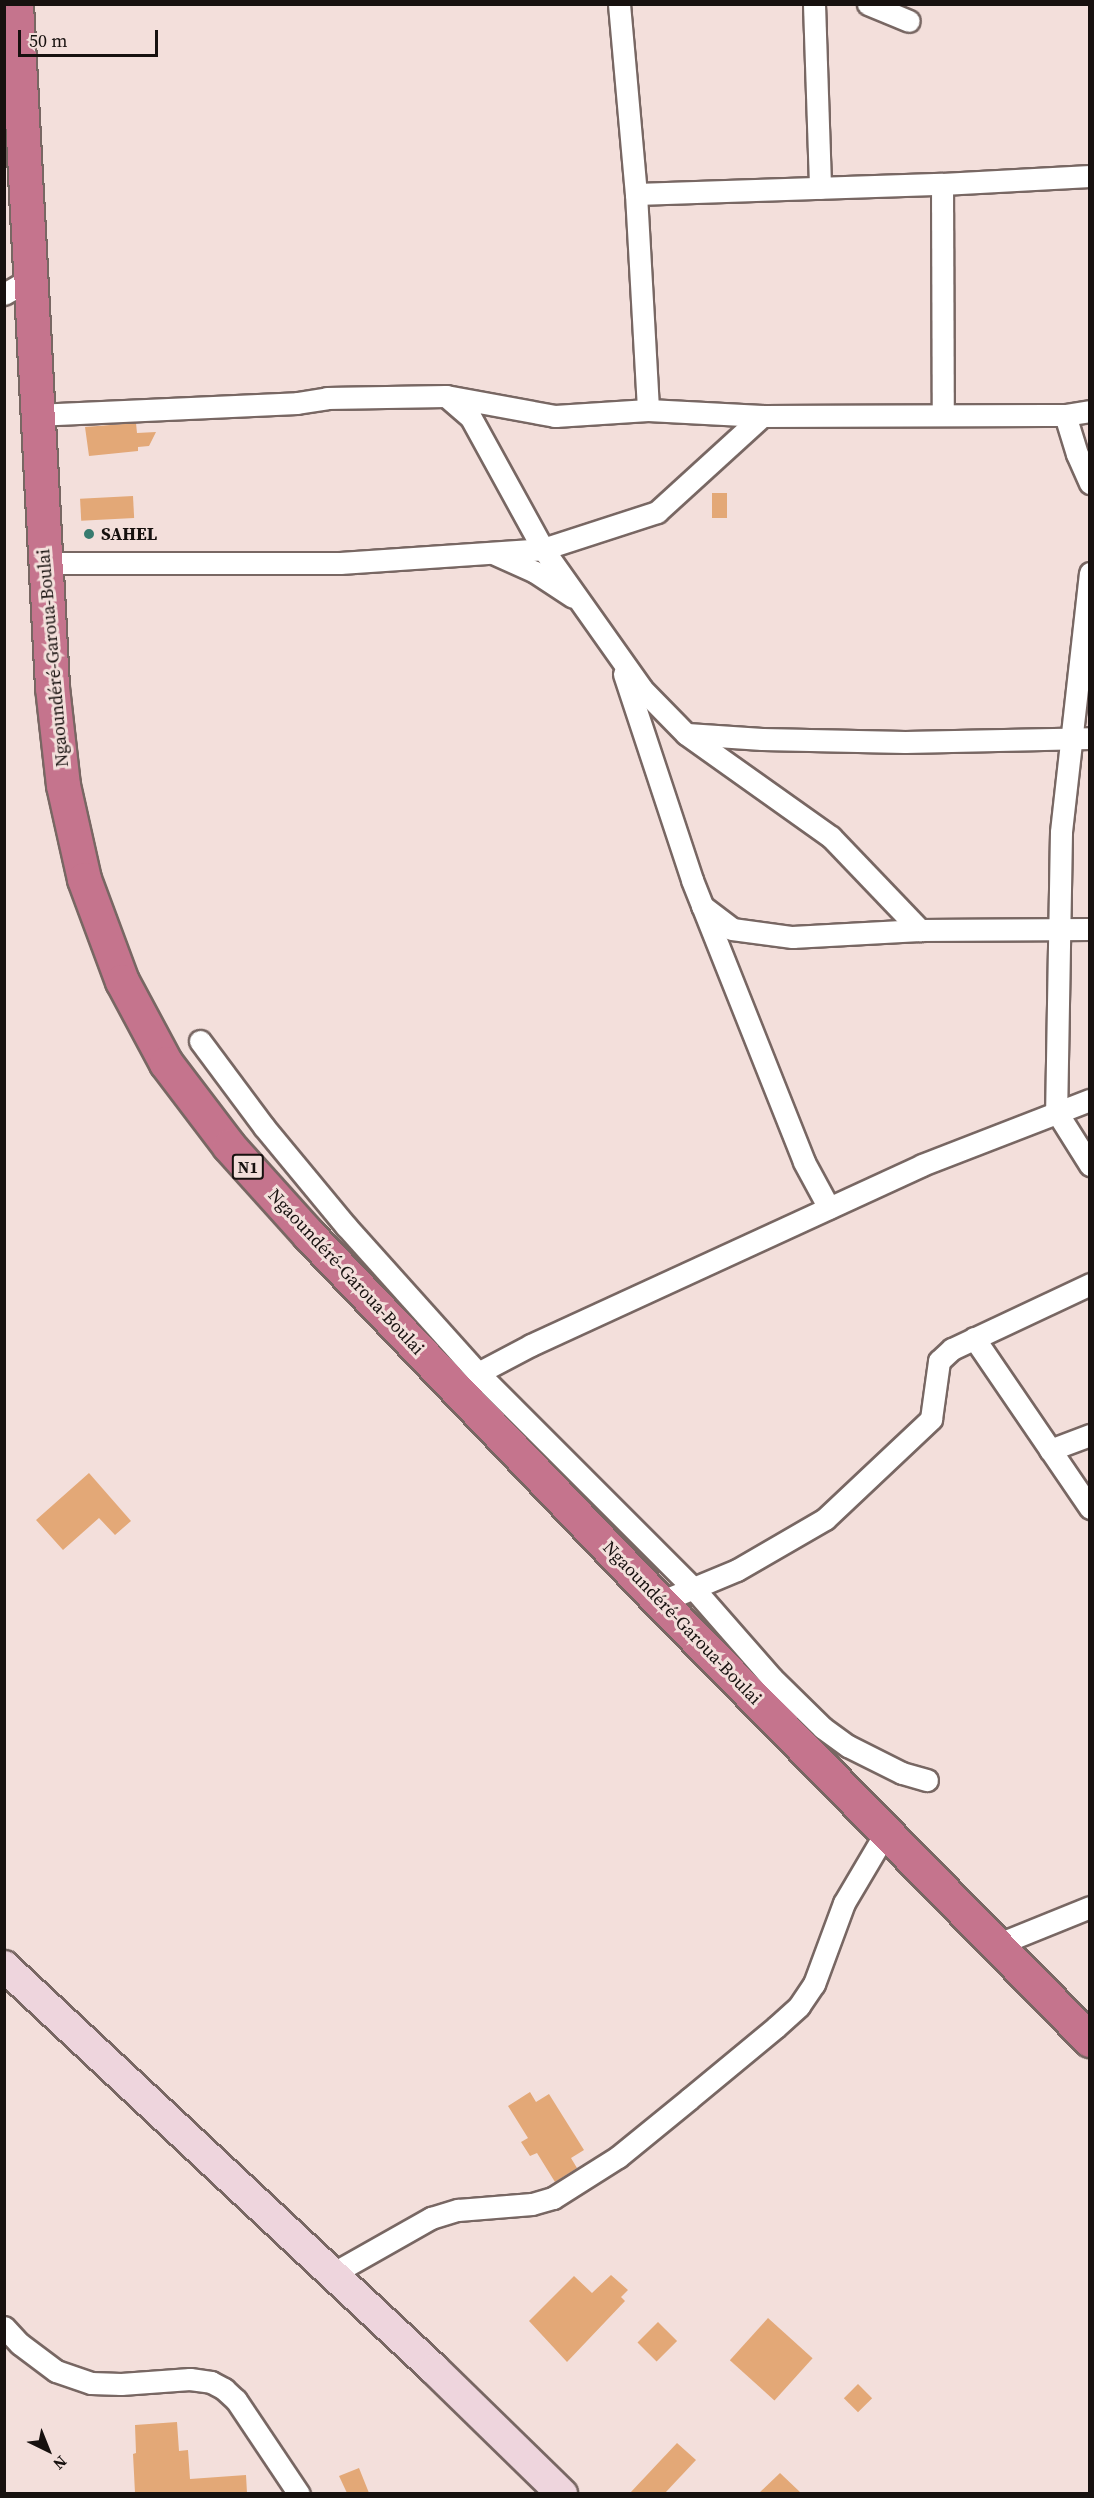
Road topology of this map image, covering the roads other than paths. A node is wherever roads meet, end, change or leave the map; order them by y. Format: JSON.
{"nodes":[{"id":1,"x":16,"y":4,"type":"edge"},
{"id":2,"x":619,"y":4,"type":"edge"},
{"id":3,"x":814,"y":4,"type":"edge"},
{"id":4,"x":868,"y":4,"type":"edge"},
{"id":5,"x":909,"y":21,"type":"dead end"},
{"id":6,"x":1089,"y":176,"type":"edge"},
{"id":7,"x":942,"y":184,"type":"junction"},
{"id":8,"x":820,"y":188,"type":"junction"},
{"id":9,"x":636,"y":194,"type":"junction"},
{"id":10,"x":18,"y":286,"type":"edge"},
{"id":11,"x":446,"y":396,"type":"junction"},
{"id":12,"x":648,"y":410,"type":"junction"},
{"id":13,"x":1089,"y":411,"type":"edge"},
{"id":14,"x":35,"y":415,"type":"junction"},
{"id":15,"x":943,"y":415,"type":"junction"},
{"id":16,"x":1065,"y":415,"type":"junction"},
{"id":17,"x":762,"y":416,"type":"junction"},
{"id":18,"x":1089,"y":483,"type":"edge"},
{"id":19,"x":543,"y":549,"type":"junction"},
{"id":20,"x":494,"y":553,"type":"junction"},
{"id":21,"x":44,"y":563,"type":"junction"},
{"id":22,"x":1089,"y":573,"type":"edge"},
{"id":23,"x":583,"y":604,"type":"junction"},
{"id":24,"x":616,"y":651,"type":"junction"},
{"id":25,"x":686,"y":734,"type":"junction"},
{"id":26,"x":1079,"y":738,"type":"edge"},
{"id":27,"x":702,"y":906,"type":"junction"},
{"id":28,"x":1060,"y":929,"type":"junction"},
{"id":29,"x":1089,"y":929,"type":"edge"},
{"id":30,"x":920,"y":930,"type":"junction"},
{"id":31,"x":200,"y":1041,"type":"dead end"},
{"id":32,"x":1089,"y":1100,"type":"edge"},
{"id":33,"x":1056,"y":1111,"type":"junction"},
{"id":34,"x":1089,"y":1165,"type":"edge"},
{"id":35,"x":829,"y":1208,"type":"junction"},
{"id":36,"x":1089,"y":1284,"type":"edge"},
{"id":37,"x":974,"y":1338,"type":"junction"},
{"id":38,"x":478,"y":1373,"type":"junction"},
{"id":39,"x":542,"y":1434,"type":"junction"},
{"id":40,"x":1089,"y":1435,"type":"edge"},
{"id":41,"x":1050,"y":1450,"type":"junction"},
{"id":42,"x":537,"y":1474,"type":"junction"},
{"id":43,"x":1089,"y":1508,"type":"edge"},
{"id":44,"x":694,"y":1589,"type":"junction"},
{"id":45,"x":660,"y":1602,"type":"junction"},
{"id":46,"x":927,"y":1780,"type":"dead end"},
{"id":47,"x":886,"y":1832,"type":"junction"},
{"id":48,"x":1089,"y":1907,"type":"edge"},
{"id":49,"x":996,"y":1945,"type":"junction"},
{"id":50,"x":6,"y":1970,"type":"edge"},
{"id":51,"x":1089,"y":2040,"type":"edge"},
{"id":52,"x":332,"y":2274,"type":"junction"},
{"id":53,"x":4,"y":2327,"type":"edge"},
{"id":54,"x":299,"y":2493,"type":"edge"},
{"id":55,"x":562,"y":2493,"type":"edge"}],
"edges":[{"from":1,"to":10,"type":"highway","name":"Ngaoundéré-Garoua-Boulai","number":"N1"},
{"from":2,"to":9,"type":"street"},
{"from":3,"to":8,"type":"street"},
{"from":4,"to":5,"type":"street"},
{"from":6,"to":7,"type":"street"},
{"from":7,"to":8,"type":"street"},
{"from":7,"to":15,"type":"street"},
{"from":8,"to":9,"type":"street"},
{"from":9,"to":12,"type":"street"},
{"from":10,"to":14,"type":"highway","name":"Ngaoundéré-Garoua-Boulai","number":"N1"},
{"from":11,"to":12,"type":"street"},
{"from":11,"to":14,"type":"street"},
{"from":11,"to":19,"type":"street"},
{"from":12,"to":17,"type":"street"},
{"from":13,"to":16,"type":"street"},
{"from":14,"to":21,"type":"highway","name":"Ngaoundéré-Garoua-Boulai","number":"N1"},
{"from":15,"to":16,"type":"street"},
{"from":15,"to":17,"type":"street"},
{"from":16,"to":18,"type":"street"},
{"from":17,"to":19,"type":"street"},
{"from":19,"to":20,"type":"street"},
{"from":19,"to":23,"type":"street"},
{"from":20,"to":21,"type":"street"},
{"from":20,"to":23,"type":"street"},
{"from":21,"to":42,"type":"highway","name":"Ngaoundéré-Garoua-Boulai","number":"N1"},
{"from":22,"to":26,"type":"street"},
{"from":23,"to":24,"type":"street"},
{"from":24,"to":25,"type":"street"},
{"from":24,"to":27,"type":"street"},
{"from":25,"to":26,"type":"street"},
{"from":25,"to":30,"type":"street"},
{"from":26,"to":28,"type":"street"},
{"from":27,"to":30,"type":"street"},
{"from":27,"to":35,"type":"street"},
{"from":28,"to":29,"type":"street"},
{"from":28,"to":30,"type":"street"},
{"from":28,"to":33,"type":"street"},
{"from":31,"to":38,"type":"street"},
{"from":32,"to":33,"type":"street"},
{"from":33,"to":34,"type":"street"},
{"from":33,"to":35,"type":"street"},
{"from":35,"to":38,"type":"street"},
{"from":36,"to":37,"type":"street"},
{"from":37,"to":41,"type":"street"},
{"from":37,"to":44,"type":"street"},
{"from":38,"to":39,"type":"street"},
{"from":39,"to":42,"type":"street"},
{"from":39,"to":44,"type":"street"},
{"from":40,"to":41,"type":"street"},
{"from":41,"to":43,"type":"street"},
{"from":42,"to":45,"type":"highway","name":"Ngaoundéré-Garoua-Boulai","number":"N1"},
{"from":44,"to":45,"type":"street"},
{"from":44,"to":46,"type":"street"},
{"from":45,"to":47,"type":"highway","name":"Ngaoundéré-Garoua-Boulai","number":"N1"},
{"from":47,"to":49,"type":"highway","name":"Ngaoundéré-Garoua-Boulai","number":"N1"},
{"from":47,"to":52,"type":"street"},
{"from":48,"to":49,"type":"street"},
{"from":49,"to":51,"type":"highway","name":"Ngaoundéré-Garoua-Boulai","number":"N1"},
{"from":50,"to":52,"type":"street"},
{"from":52,"to":55,"type":"street"},
{"from":53,"to":54,"type":"street"}]}
